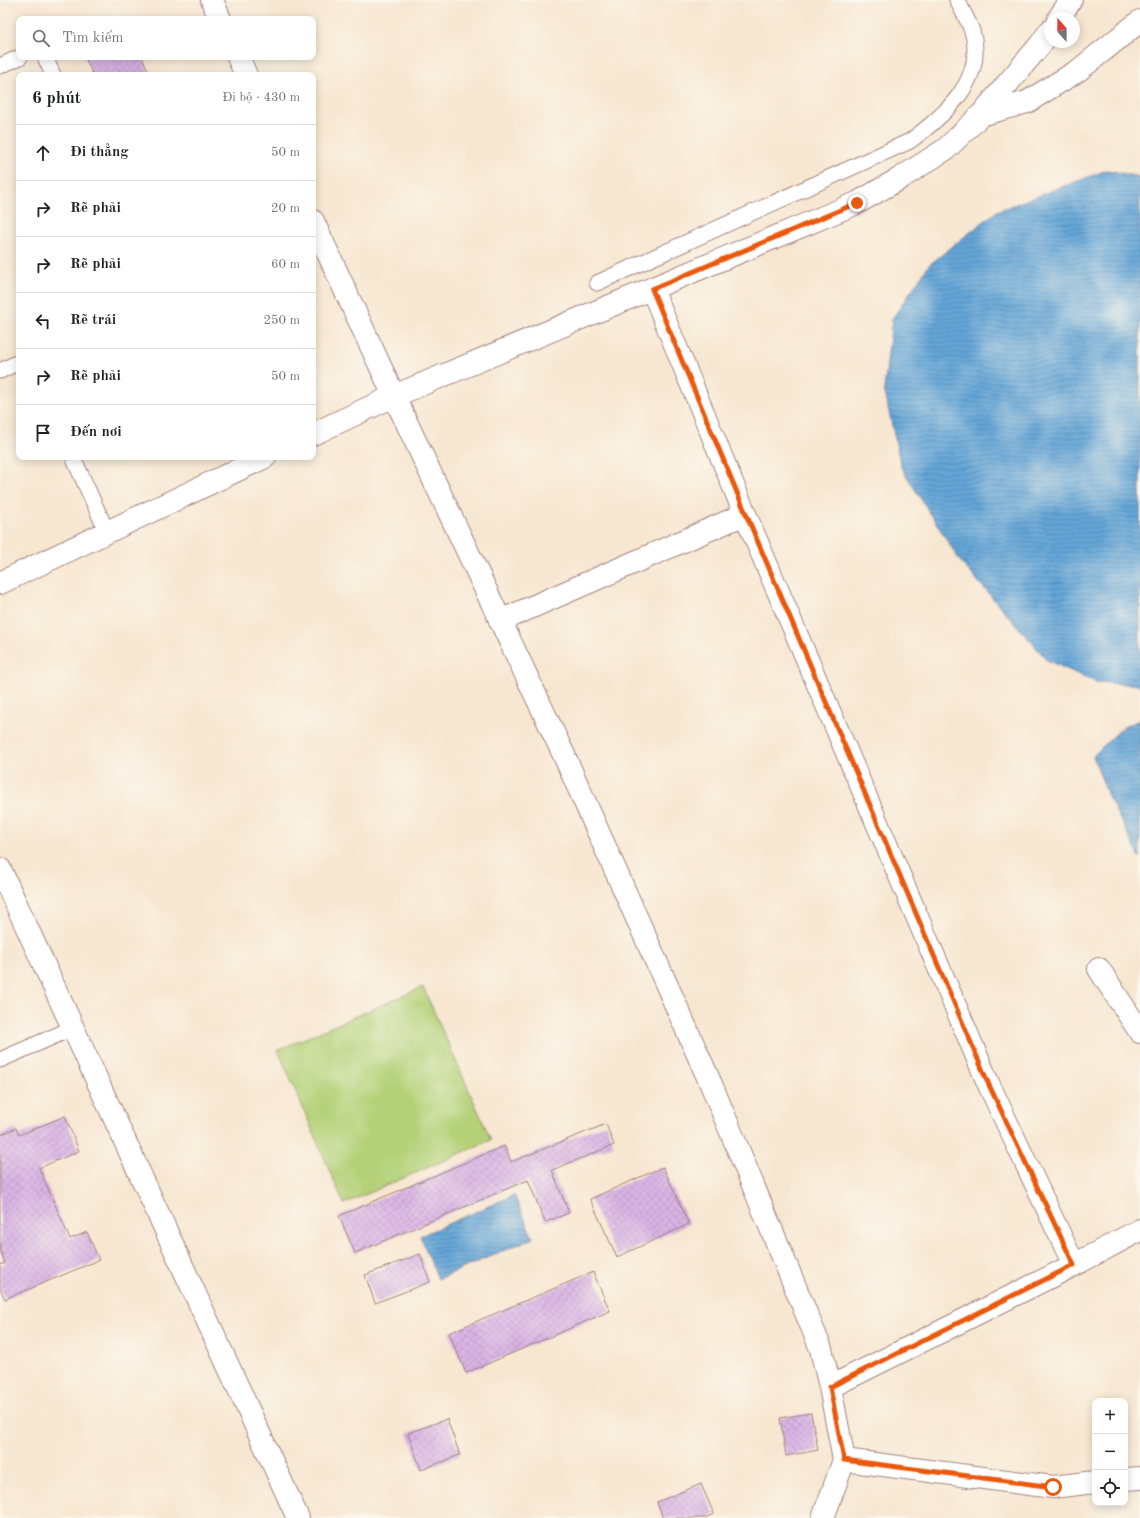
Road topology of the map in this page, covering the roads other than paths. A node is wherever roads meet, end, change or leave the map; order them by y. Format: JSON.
{"nodes":[{"id":1,"x":212,"y":0,"type":"edge"},
{"id":2,"x":957,"y":0,"type":"edge"},
{"id":3,"x":1071,"y":0,"type":"edge"},
{"id":4,"x":1063,"y":12,"type":"edge"},
{"id":5,"x":219,"y":16,"type":"edge"},
{"id":6,"x":1140,"y":21,"type":"edge"},
{"id":7,"x":1044,"y":39,"type":"edge"},
{"id":8,"x":16,"y":59,"type":"edge"},
{"id":9,"x":46,"y":60,"type":"edge"},
{"id":10,"x":239,"y":60,"type":"edge"},
{"id":11,"x":0,"y":66,"type":"edge"},
{"id":12,"x":52,"y":72,"type":"edge"},
{"id":13,"x":245,"y":72,"type":"edge"},
{"id":14,"x":981,"y":115,"type":"junction"},
{"id":15,"x":316,"y":227,"type":"edge"},
{"id":16,"x":597,"y":283,"type":"dead end"},
{"id":17,"x":652,"y":289,"type":"junction"},
{"id":18,"x":16,"y":363,"type":"edge"},
{"id":19,"x":0,"y":371,"type":"edge"},
{"id":20,"x":394,"y":396,"type":"junction"},
{"id":21,"x":316,"y":433,"type":"edge"},
{"id":22,"x":74,"y":460,"type":"edge"},
{"id":23,"x":259,"y":460,"type":"edge"},
{"id":24,"x":746,"y":514,"type":"junction"},
{"id":25,"x":107,"y":532,"type":"junction"},
{"id":26,"x":0,"y":583,"type":"edge"},
{"id":27,"x":500,"y":621,"type":"junction"},
{"id":28,"x":0,"y":869,"type":"edge"},
{"id":29,"x":1099,"y":969,"type":"dead end"},
{"id":30,"x":73,"y":1028,"type":"junction"},
{"id":31,"x":1140,"y":1032,"type":"edge"},
{"id":32,"x":0,"y":1060,"type":"edge"},
{"id":33,"x":1140,"y":1230,"type":"edge"},
{"id":34,"x":1074,"y":1265,"type":"junction"},
{"id":35,"x":830,"y":1387,"type":"junction"},
{"id":36,"x":844,"y":1460,"type":"junction"},
{"id":37,"x":1140,"y":1478,"type":"edge"},
{"id":38,"x":1128,"y":1479,"type":"edge"},
{"id":39,"x":1092,"y":1482,"type":"edge"},
{"id":40,"x":298,"y":1518,"type":"edge"},
{"id":41,"x":822,"y":1518,"type":"edge"}],
"edges":[{"from":1,"to":5,"type":"street"},
{"from":2,"to":16,"type":"lane"},
{"from":3,"to":4,"type":"street"},
{"from":6,"to":14,"type":"street"},
{"from":7,"to":14,"type":"street"},
{"from":8,"to":11,"type":"lane"},
{"from":9,"to":12,"type":"lane"},
{"from":10,"to":13,"type":"street"},
{"from":14,"to":17,"type":"street"},
{"from":15,"to":20,"type":"street"},
{"from":17,"to":20,"type":"street"},
{"from":17,"to":24,"type":"street"},
{"from":18,"to":19,"type":"lane"},
{"from":20,"to":21,"type":"street"},
{"from":20,"to":27,"type":"street"},
{"from":22,"to":25,"type":"lane"},
{"from":23,"to":25,"type":"street"},
{"from":24,"to":27,"type":"street"},
{"from":24,"to":34,"type":"street"},
{"from":25,"to":26,"type":"street"},
{"from":27,"to":35,"type":"street"},
{"from":28,"to":30,"type":"street"},
{"from":29,"to":31,"type":"street"},
{"from":30,"to":32,"type":"lane"},
{"from":30,"to":40,"type":"street"},
{"from":33,"to":34,"type":"street"},
{"from":34,"to":35,"type":"street"},
{"from":35,"to":36,"type":"street"},
{"from":36,"to":39,"type":"street"},
{"from":36,"to":41,"type":"street"},
{"from":37,"to":38,"type":"street"}]}
